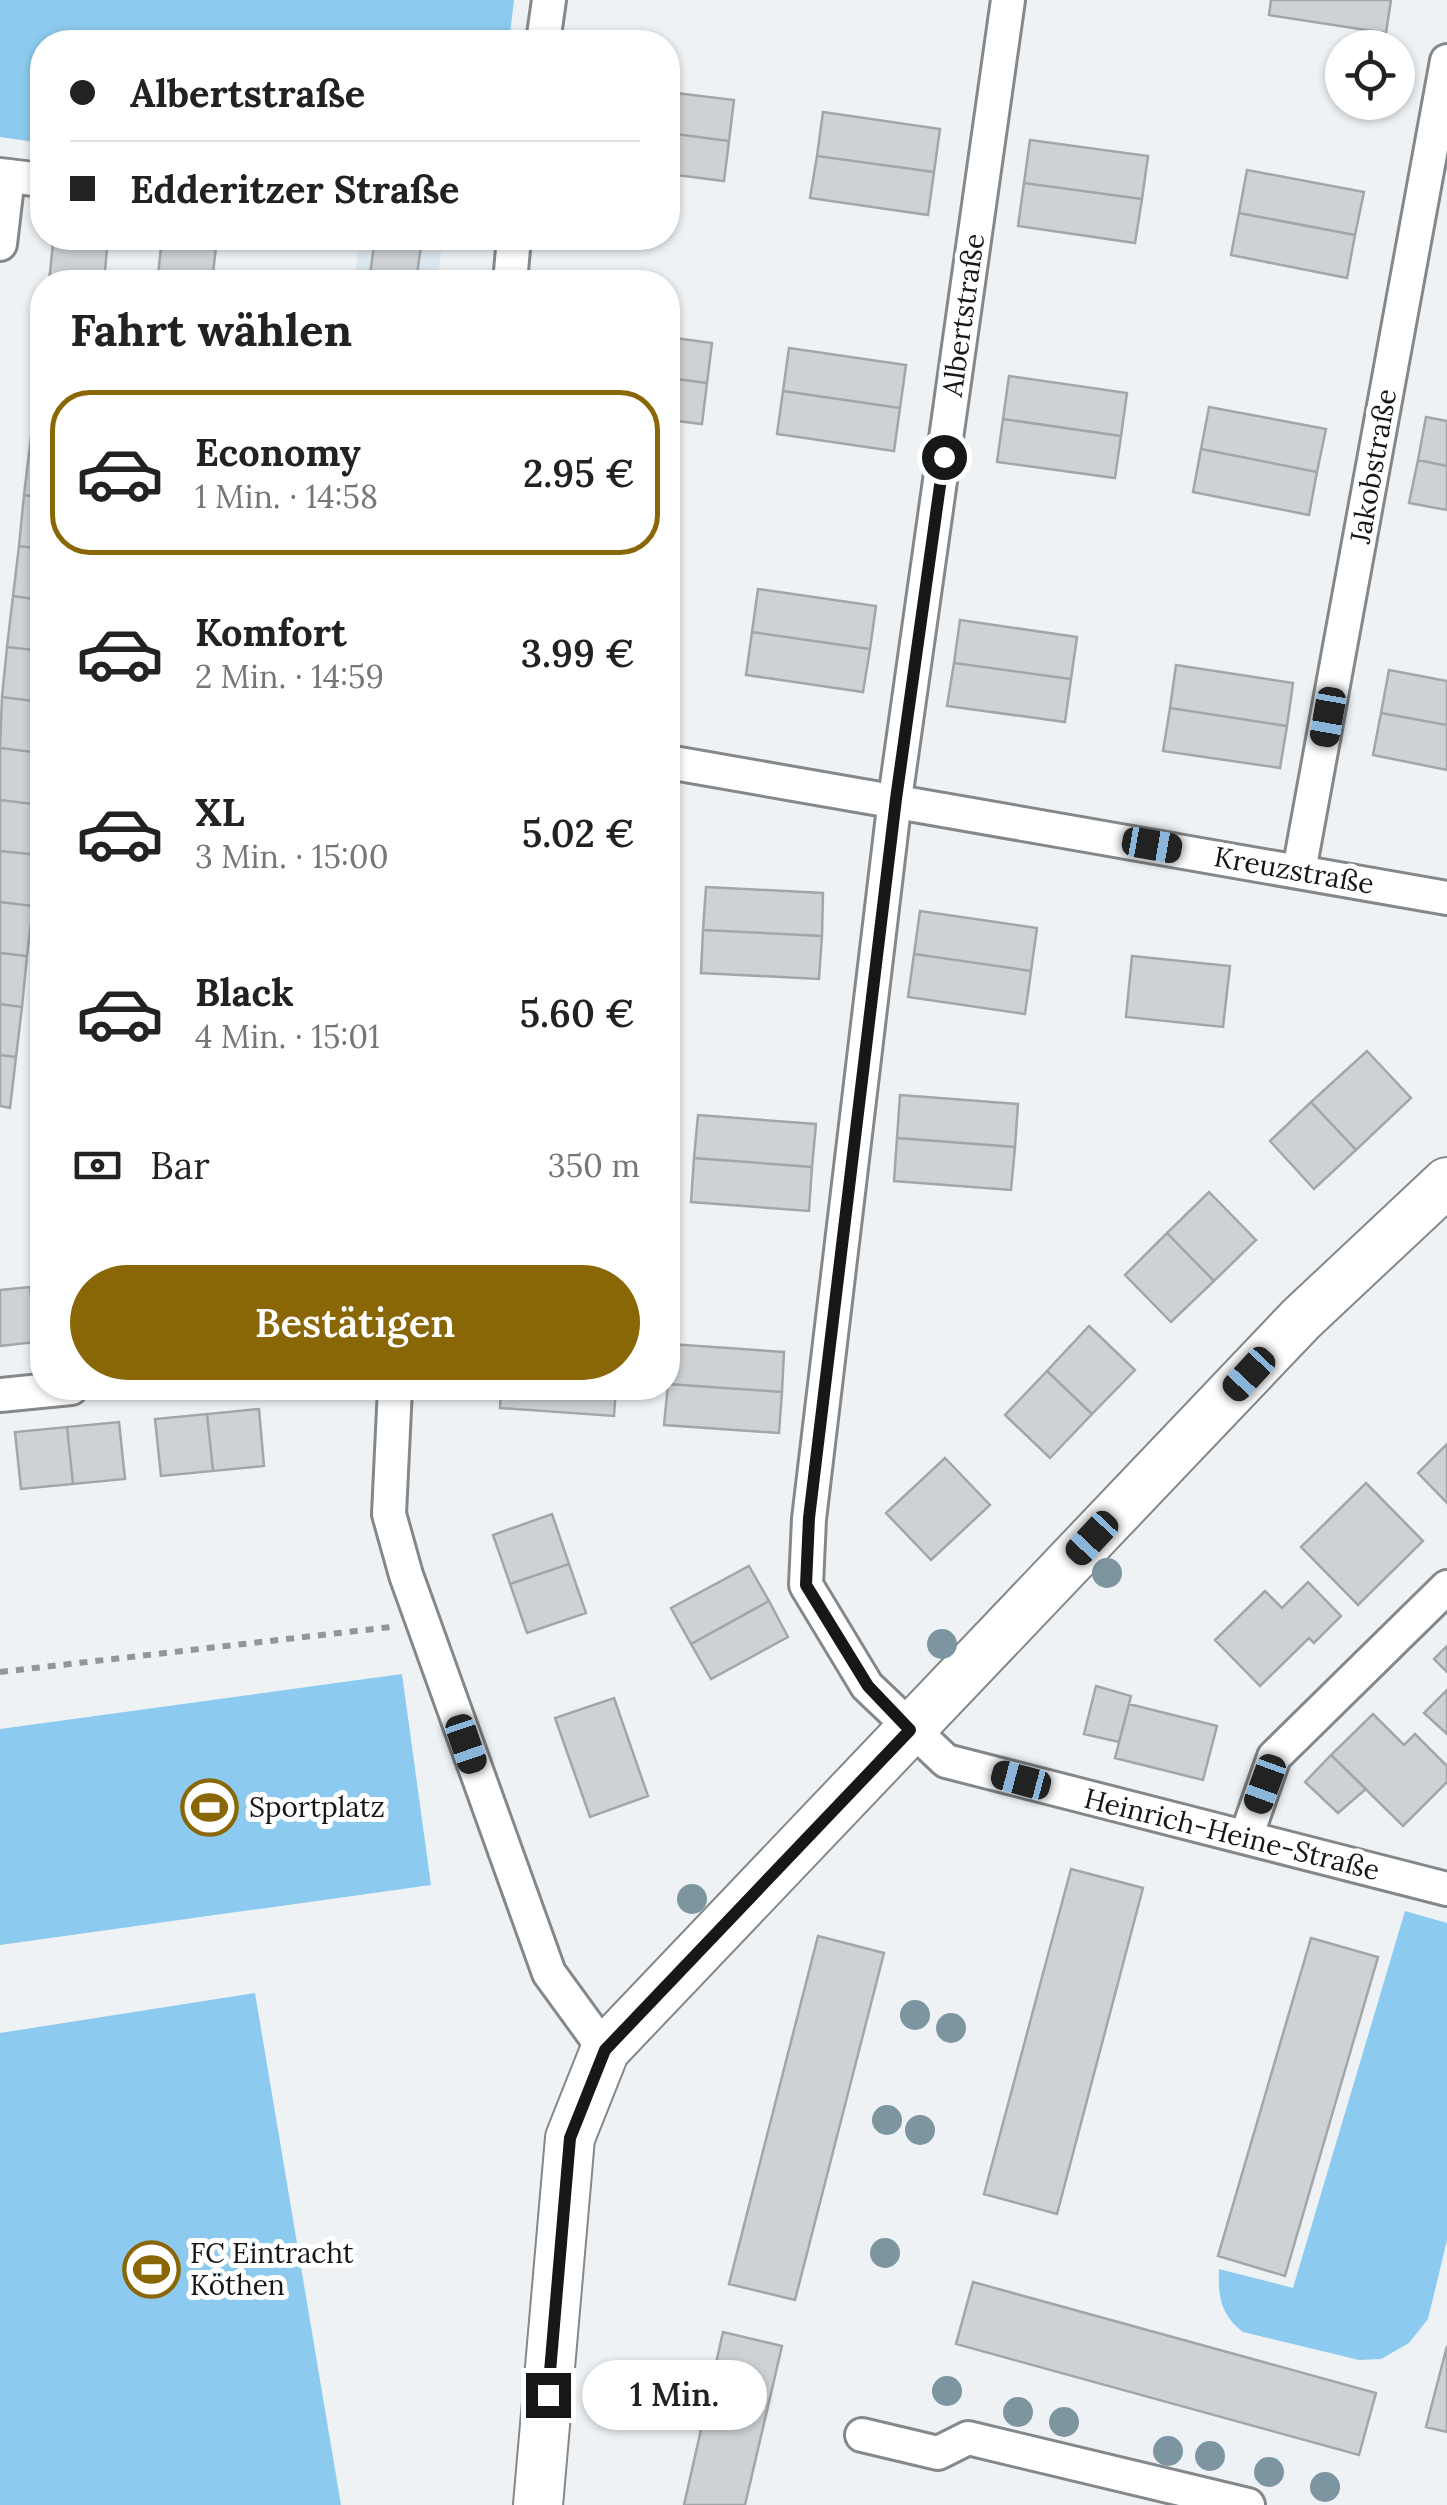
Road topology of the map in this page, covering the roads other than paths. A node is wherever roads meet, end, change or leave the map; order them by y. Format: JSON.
{"nodes":[{"id":1,"x":549,"y":0,"type":"edge"},
{"id":2,"x":1008,"y":0,"type":"edge"},
{"id":3,"x":545,"y":30,"type":"edge"},
{"id":4,"x":1447,"y":61,"type":"edge"},
{"id":5,"x":4,"y":175,"type":"edge"},
{"id":6,"x":30,"y":178,"type":"edge"},
{"id":7,"x":0,"y":244,"type":"edge"},
{"id":8,"x":680,"y":764,"type":"edge"},
{"id":9,"x":896,"y":799,"type":"junction"},
{"id":10,"x":1300,"y":871,"type":"junction"},
{"id":11,"x":1447,"y":898,"type":"edge"},
{"id":12,"x":1447,"y":1182,"type":"edge"},
{"id":13,"x":30,"y":1392,"type":"edge"},
{"id":14,"x":0,"y":1395,"type":"edge"},
{"id":15,"x":394,"y":1400,"type":"edge"},
{"id":16,"x":1447,"y":1587,"type":"edge"},
{"id":17,"x":910,"y":1730,"type":"junction"},
{"id":18,"x":1246,"y":1837,"type":"junction"},
{"id":19,"x":1447,"y":1889,"type":"edge"},
{"id":20,"x":605,"y":2050,"type":"junction"},
{"id":21,"x":862,"y":2435,"type":"dead end"},
{"id":22,"x":538,"y":2505,"type":"edge"},
{"id":23,"x":1248,"y":2505,"type":"edge"}],
"edges":[{"from":1,"to":3,"type":"street"},
{"from":2,"to":9,"type":"street","name":"Albertstraße"},
{"from":4,"to":10,"type":"street","name":"Jakobstraße"},
{"from":5,"to":6,"type":"street"},
{"from":5,"to":7,"type":"street"},
{"from":8,"to":9,"type":"street","name":"Kreuzstraße"},
{"from":9,"to":10,"type":"street","name":"Kreuzstraße"},
{"from":9,"to":17,"type":"street","name":"Albertstraße"},
{"from":10,"to":11,"type":"street","name":"Kreuzstraße"},
{"from":12,"to":17,"type":"street"},
{"from":13,"to":14,"type":"street"},
{"from":15,"to":20,"type":"street"},
{"from":16,"to":18,"type":"street"},
{"from":17,"to":18,"type":"street","name":"Heinrich-Heine-Straße"},
{"from":17,"to":20,"type":"street"},
{"from":18,"to":19,"type":"street","name":"Heinrich-Heine-Straße"},
{"from":20,"to":22,"type":"street"},
{"from":21,"to":23,"type":"street"}]}
